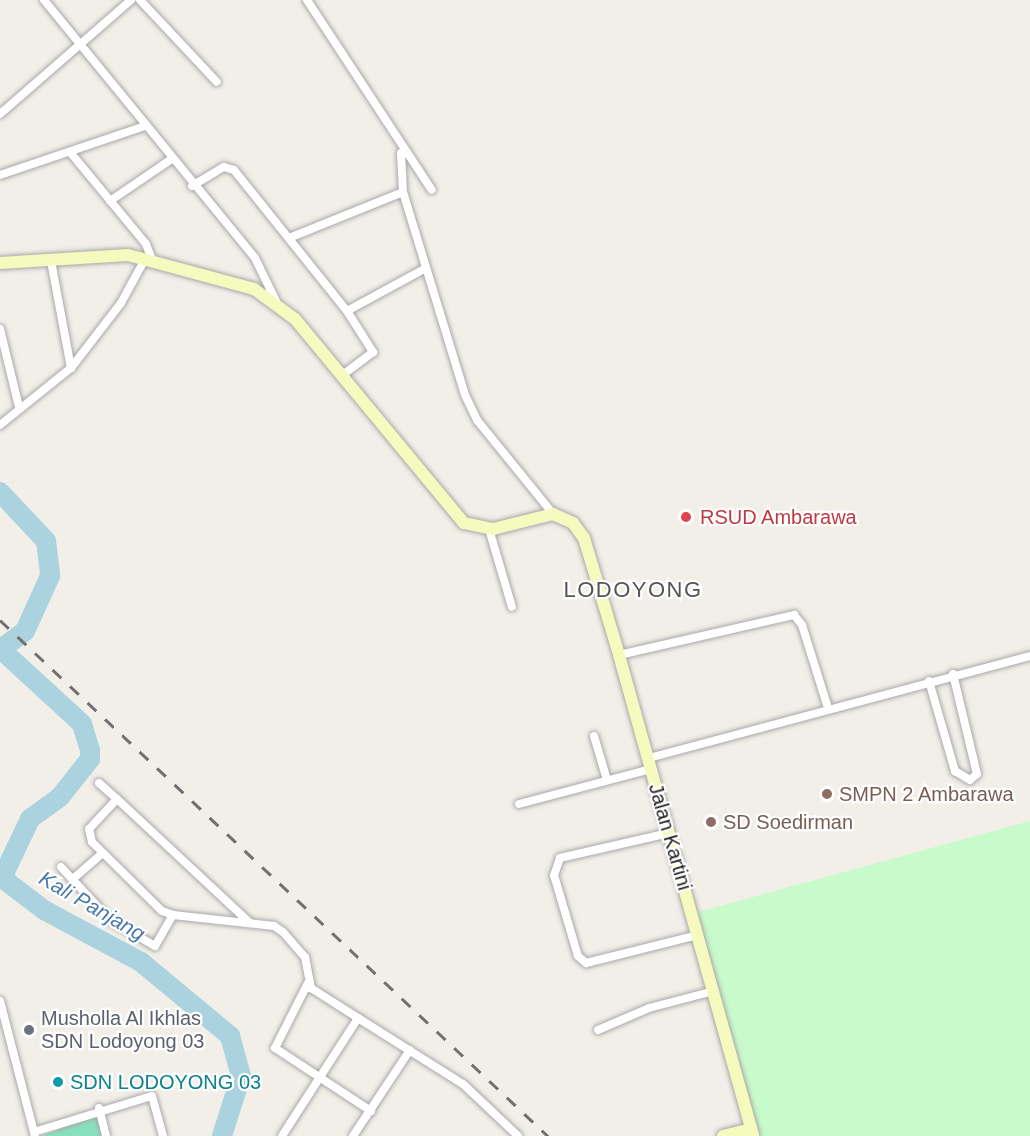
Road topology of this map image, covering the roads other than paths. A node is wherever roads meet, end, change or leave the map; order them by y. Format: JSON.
{"nodes":[{"id":1,"x":44,"y":0,"type":"edge"},
{"id":2,"x":131,"y":0,"type":"edge"},
{"id":3,"x":140,"y":0,"type":"edge"},
{"id":4,"x":307,"y":0,"type":"edge"},
{"id":5,"x":83,"y":46,"type":"junction"},
{"id":6,"x":217,"y":82,"type":"dead end"},
{"id":7,"x":0,"y":114,"type":"edge"},
{"id":8,"x":145,"y":126,"type":"junction"},
{"id":9,"x":70,"y":152,"type":"junction"},
{"id":10,"x":401,"y":153,"type":"dead end"},
{"id":11,"x":170,"y":160,"type":"junction"},
{"id":12,"x":0,"y":175,"type":"edge"},
{"id":13,"x":192,"y":186,"type":"junction"},
{"id":14,"x":432,"y":190,"type":"dead end"},
{"id":15,"x":403,"y":192,"type":"junction"},
{"id":16,"x":110,"y":201,"type":"junction"},
{"id":17,"x":289,"y":238,"type":"junction"},
{"id":18,"x":148,"y":260,"type":"junction"},
{"id":19,"x":51,"y":261,"type":"junction"},
{"id":20,"x":0,"y":263,"type":"edge"},
{"id":21,"x":426,"y":268,"type":"junction"},
{"id":22,"x":276,"y":301,"type":"junction"},
{"id":23,"x":347,"y":311,"type":"junction"},
{"id":24,"x":0,"y":329,"type":"edge"},
{"id":25,"x":71,"y":368,"type":"junction"},
{"id":26,"x":340,"y":376,"type":"junction"},
{"id":27,"x":19,"y":407,"type":"junction"},
{"id":28,"x":0,"y":424,"type":"edge"},
{"id":29,"x":554,"y":514,"type":"junction"},
{"id":30,"x":489,"y":529,"type":"junction"},
{"id":31,"x":513,"y":607,"type":"dead end"},
{"id":32,"x":619,"y":655,"type":"junction"},
{"id":33,"x":1030,"y":656,"type":"edge"},
{"id":34,"x":953,"y":674,"type":"junction"},
{"id":35,"x":928,"y":681,"type":"junction"},
{"id":36,"x":828,"y":708,"type":"junction"},
{"id":37,"x":594,"y":736,"type":"dead end"},
{"id":38,"x":650,"y":764,"type":"junction"},
{"id":39,"x":608,"y":780,"type":"junction"},
{"id":40,"x":99,"y":783,"type":"dead end"},
{"id":41,"x":117,"y":799,"type":"junction"},
{"id":42,"x":519,"y":804,"type":"dead end"},
{"id":43,"x":669,"y":833,"type":"junction"},
{"id":44,"x":103,"y":853,"type":"junction"},
{"id":45,"x":61,"y":867,"type":"dead end"},
{"id":46,"x":74,"y":878,"type":"junction"},
{"id":47,"x":173,"y":915,"type":"junction"},
{"id":48,"x":250,"y":923,"type":"junction"},
{"id":49,"x":698,"y":935,"type":"junction"},
{"id":50,"x":308,"y":983,"type":"junction"},
{"id":51,"x":714,"y":991,"type":"junction"},
{"id":52,"x":0,"y":1001,"type":"edge"},
{"id":53,"x":358,"y":1018,"type":"junction"},
{"id":54,"x":598,"y":1030,"type":"dead end"},
{"id":55,"x":410,"y":1050,"type":"junction"},
{"id":56,"x":320,"y":1078,"type":"junction"},
{"id":57,"x":99,"y":1108,"type":"junction"},
{"id":58,"x":370,"y":1111,"type":"junction"},
{"id":59,"x":752,"y":1133,"type":"edge"},
{"id":60,"x":34,"y":1134,"type":"edge"},
{"id":61,"x":106,"y":1136,"type":"edge"},
{"id":62,"x":164,"y":1136,"type":"edge"},
{"id":63,"x":282,"y":1136,"type":"edge"},
{"id":64,"x":353,"y":1136,"type":"edge"},
{"id":65,"x":518,"y":1136,"type":"edge"},
{"id":66,"x":723,"y":1136,"type":"edge"}],
"edges":[{"from":1,"to":5,"type":"street"},
{"from":2,"to":5,"type":"street"},
{"from":3,"to":6,"type":"street"},
{"from":4,"to":14,"type":"street"},
{"from":5,"to":7,"type":"street"},
{"from":5,"to":8,"type":"street"},
{"from":8,"to":9,"type":"street"},
{"from":8,"to":11,"type":"street"},
{"from":9,"to":12,"type":"street"},
{"from":9,"to":16,"type":"street"},
{"from":10,"to":15,"type":"street"},
{"from":11,"to":13,"type":"street"},
{"from":11,"to":16,"type":"street"},
{"from":13,"to":17,"type":"street"},
{"from":13,"to":22,"type":"street"},
{"from":15,"to":17,"type":"street"},
{"from":15,"to":21,"type":"street"},
{"from":16,"to":18,"type":"street"},
{"from":17,"to":23,"type":"street"},
{"from":18,"to":19,"type":"street"},
{"from":18,"to":22,"type":"street"},
{"from":18,"to":25,"type":"street"},
{"from":19,"to":20,"type":"street"},
{"from":19,"to":25,"type":"street"},
{"from":21,"to":23,"type":"street"},
{"from":21,"to":29,"type":"street"},
{"from":22,"to":26,"type":"street"},
{"from":23,"to":26,"type":"street"},
{"from":24,"to":27,"type":"street"},
{"from":25,"to":27,"type":"street"},
{"from":26,"to":30,"type":"street"},
{"from":27,"to":28,"type":"street"},
{"from":29,"to":30,"type":"street"},
{"from":29,"to":32,"type":"street","name":"Jalan Kartini"},
{"from":30,"to":31,"type":"street"},
{"from":32,"to":36,"type":"street"},
{"from":32,"to":38,"type":"street","name":"Jalan Kartini"},
{"from":33,"to":34,"type":"street"},
{"from":34,"to":35,"type":"street"},
{"from":34,"to":35,"type":"street"},
{"from":35,"to":36,"type":"street"},
{"from":36,"to":38,"type":"street"},
{"from":37,"to":39,"type":"street"},
{"from":38,"to":39,"type":"street"},
{"from":38,"to":43,"type":"street","name":"Jalan Kartini"},
{"from":39,"to":42,"type":"street"},
{"from":40,"to":41,"type":"street"},
{"from":41,"to":44,"type":"street"},
{"from":41,"to":48,"type":"street"},
{"from":43,"to":49,"type":"street","name":"Jalan Kartini"},
{"from":43,"to":49,"type":"street"},
{"from":44,"to":46,"type":"street"},
{"from":44,"to":47,"type":"street"},
{"from":45,"to":46,"type":"street"},
{"from":46,"to":47,"type":"street"},
{"from":47,"to":48,"type":"street"},
{"from":48,"to":50,"type":"street"},
{"from":49,"to":51,"type":"street","name":"Jalan Kartini"},
{"from":50,"to":53,"type":"street"},
{"from":50,"to":56,"type":"street"},
{"from":51,"to":54,"type":"street"},
{"from":51,"to":59,"type":"street","name":"Jalan Kartini"},
{"from":52,"to":60,"type":"street"},
{"from":53,"to":55,"type":"street"},
{"from":53,"to":56,"type":"street"},
{"from":55,"to":58,"type":"street"},
{"from":55,"to":65,"type":"street"},
{"from":56,"to":58,"type":"street"},
{"from":56,"to":63,"type":"street"},
{"from":57,"to":60,"type":"street"},
{"from":57,"to":61,"type":"street"},
{"from":57,"to":62,"type":"street"},
{"from":58,"to":64,"type":"street"},
{"from":59,"to":66,"type":"street"}]}
